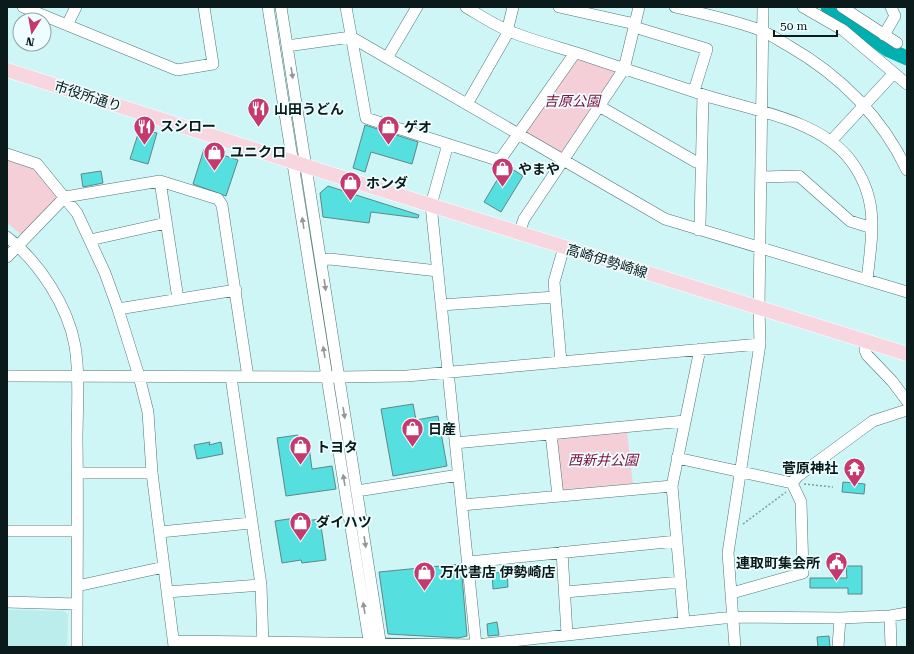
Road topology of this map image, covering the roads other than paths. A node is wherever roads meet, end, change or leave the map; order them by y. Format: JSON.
{"nodes":[{"id":1,"x":23,"y":7,"type":"edge"},
{"id":2,"x":76,"y":7,"type":"edge"},
{"id":3,"x":204,"y":7,"type":"edge"},
{"id":4,"x":268,"y":7,"type":"edge"},
{"id":5,"x":281,"y":7,"type":"edge"},
{"id":6,"x":346,"y":7,"type":"edge"},
{"id":7,"x":417,"y":7,"type":"edge"},
{"id":8,"x":466,"y":7,"type":"edge"},
{"id":9,"x":513,"y":7,"type":"edge"},
{"id":10,"x":559,"y":7,"type":"edge"},
{"id":11,"x":639,"y":7,"type":"edge"},
{"id":12,"x":675,"y":7,"type":"edge"},
{"id":13,"x":763,"y":7,"type":"edge"},
{"id":14,"x":803,"y":7,"type":"edge"},
{"id":15,"x":842,"y":7,"type":"edge"},
{"id":16,"x":890,"y":7,"type":"edge"},
{"id":17,"x":67,"y":25,"type":"junction"},
{"id":18,"x":635,"y":25,"type":"junction"},
{"id":19,"x":507,"y":30,"type":"junction"},
{"id":20,"x":762,"y":31,"type":"junction"},
{"id":21,"x":884,"y":35,"type":"junction"},
{"id":22,"x":351,"y":37,"type":"junction"},
{"id":23,"x":897,"y":42,"type":"dead end"},
{"id":24,"x":287,"y":46,"type":"junction"},
{"id":25,"x":575,"y":53,"type":"junction"},
{"id":26,"x":387,"y":58,"type":"junction"},
{"id":27,"x":624,"y":69,"type":"junction"},
{"id":28,"x":7,"y":70,"type":"edge"},
{"id":29,"x":894,"y":74,"type":"junction"},
{"id":30,"x":907,"y":84,"type":"edge"},
{"id":31,"x":698,"y":93,"type":"junction"},
{"id":32,"x":467,"y":104,"type":"junction"},
{"id":33,"x":864,"y":105,"type":"junction"},
{"id":34,"x":599,"y":106,"type":"junction"},
{"id":35,"x":762,"y":112,"type":"junction"},
{"id":36,"x":518,"y":134,"type":"junction"},
{"id":37,"x":831,"y":141,"type":"junction"},
{"id":38,"x":448,"y":144,"type":"junction"},
{"id":39,"x":7,"y":154,"type":"edge"},
{"id":40,"x":563,"y":160,"type":"junction"},
{"id":41,"x":293,"y":162,"type":"junction"},
{"id":42,"x":700,"y":162,"type":"junction"},
{"id":43,"x":307,"y":166,"type":"junction"},
{"id":44,"x":907,"y":170,"type":"edge"},
{"id":45,"x":761,"y":177,"type":"junction"},
{"id":46,"x":160,"y":181,"type":"junction"},
{"id":47,"x":65,"y":197,"type":"junction"},
{"id":48,"x":431,"y":206,"type":"junction"},
{"id":49,"x":166,"y":223,"type":"junction"},
{"id":50,"x":872,"y":228,"type":"junction"},
{"id":51,"x":698,"y":230,"type":"junction"},
{"id":52,"x":518,"y":233,"type":"junction"},
{"id":53,"x":7,"y":237,"type":"edge"},
{"id":54,"x":90,"y":240,"type":"junction"},
{"id":55,"x":18,"y":246,"type":"junction"},
{"id":56,"x":564,"y":247,"type":"junction"},
{"id":57,"x":759,"y":248,"type":"junction"},
{"id":58,"x":7,"y":257,"type":"edge"},
{"id":59,"x":321,"y":260,"type":"junction"},
{"id":60,"x":438,"y":271,"type":"junction"},
{"id":61,"x":867,"y":280,"type":"junction"},
{"id":62,"x":236,"y":290,"type":"junction"},
{"id":63,"x":907,"y":292,"type":"edge"},
{"id":64,"x":555,"y":297,"type":"junction"},
{"id":65,"x":178,"y":299,"type":"junction"},
{"id":66,"x":441,"y":305,"type":"junction"},
{"id":67,"x":759,"y":308,"type":"junction"},
{"id":68,"x":118,"y":309,"type":"junction"},
{"id":69,"x":868,"y":342,"type":"junction"},
{"id":70,"x":760,"y":344,"type":"junction"},
{"id":71,"x":700,"y":349,"type":"junction"},
{"id":72,"x":907,"y":354,"type":"edge"},
{"id":73,"x":561,"y":362,"type":"junction"},
{"id":74,"x":448,"y":372,"type":"junction"},
{"id":75,"x":7,"y":376,"type":"edge"},
{"id":76,"x":77,"y":376,"type":"junction"},
{"id":77,"x":139,"y":376,"type":"junction"},
{"id":78,"x":231,"y":377,"type":"junction"},
{"id":79,"x":248,"y":377,"type":"junction"},
{"id":80,"x":334,"y":377,"type":"junction"},
{"id":81,"x":907,"y":401,"type":"edge"},
{"id":82,"x":907,"y":410,"type":"edge"},
{"id":83,"x":685,"y":421,"type":"junction"},
{"id":84,"x":551,"y":434,"type":"junction"},
{"id":85,"x":455,"y":443,"type":"junction"},
{"id":86,"x":677,"y":458,"type":"junction"},
{"id":87,"x":741,"y":472,"type":"junction"},
{"id":88,"x":78,"y":473,"type":"junction"},
{"id":89,"x":152,"y":473,"type":"junction"},
{"id":90,"x":459,"y":475,"type":"junction"},
{"id":91,"x":792,"y":485,"type":"junction"},
{"id":92,"x":672,"y":486,"type":"junction"},
{"id":93,"x":357,"y":491,"type":"junction"},
{"id":94,"x":558,"y":496,"type":"junction"},
{"id":95,"x":462,"y":505,"type":"junction"},
{"id":96,"x":251,"y":523,"type":"junction"},
{"id":97,"x":7,"y":531,"type":"edge"},
{"id":98,"x":77,"y":531,"type":"junction"},
{"id":99,"x":160,"y":532,"type":"junction"},
{"id":100,"x":677,"y":541,"type":"junction"},
{"id":101,"x":562,"y":552,"type":"junction"},
{"id":102,"x":469,"y":562,"type":"junction"},
{"id":103,"x":164,"y":567,"type":"junction"},
{"id":104,"x":681,"y":582,"type":"junction"},
{"id":105,"x":261,"y":585,"type":"junction"},
{"id":106,"x":77,"y":586,"type":"junction"},
{"id":107,"x":167,"y":592,"type":"junction"},
{"id":108,"x":565,"y":592,"type":"junction"},
{"id":109,"x":732,"y":593,"type":"junction"},
{"id":110,"x":7,"y":602,"type":"edge"},
{"id":111,"x":77,"y":604,"type":"junction"},
{"id":112,"x":907,"y":613,"type":"edge"},
{"id":113,"x":890,"y":616,"type":"junction"},
{"id":114,"x":732,"y":617,"type":"junction"},
{"id":115,"x":840,"y":618,"type":"junction"},
{"id":116,"x":684,"y":622,"type":"junction"},
{"id":117,"x":567,"y":634,"type":"junction"},
{"id":118,"x":543,"y":642,"type":"edge"},
{"id":119,"x":173,"y":644,"type":"edge"},
{"id":120,"x":217,"y":644,"type":"edge"},
{"id":121,"x":263,"y":644,"type":"edge"},
{"id":122,"x":375,"y":645,"type":"edge"},
{"id":123,"x":476,"y":645,"type":"junction"},
{"id":124,"x":456,"y":646,"type":"edge"},
{"id":125,"x":77,"y":647,"type":"edge"},
{"id":126,"x":735,"y":647,"type":"edge"},
{"id":127,"x":838,"y":647,"type":"edge"},
{"id":128,"x":891,"y":647,"type":"edge"}],
"edges":[{"from":1,"to":17,"type":"street"},
{"from":2,"to":17,"type":"street"},
{"from":3,"to":17,"type":"street"},
{"from":4,"to":41,"type":"street"},
{"from":5,"to":24,"type":"street"},
{"from":6,"to":22,"type":"street"},
{"from":7,"to":26,"type":"street"},
{"from":8,"to":19,"type":"street"},
{"from":9,"to":19,"type":"street"},
{"from":10,"to":18,"type":"street"},
{"from":11,"to":18,"type":"street"},
{"from":12,"to":20,"type":"street"},
{"from":13,"to":20,"type":"street"},
{"from":14,"to":29,"type":"street"},
{"from":15,"to":21,"type":"street"},
{"from":16,"to":21,"type":"street"},
{"from":18,"to":27,"type":"street"},
{"from":18,"to":31,"type":"street"},
{"from":19,"to":25,"type":"street"},
{"from":19,"to":32,"type":"street"},
{"from":20,"to":33,"type":"street"},
{"from":20,"to":35,"type":"street"},
{"from":21,"to":23,"type":"street"},
{"from":22,"to":24,"type":"street"},
{"from":22,"to":26,"type":"street"},
{"from":22,"to":38,"type":"street"},
{"from":24,"to":43,"type":"street","one_way":true},
{"from":25,"to":27,"type":"street"},
{"from":25,"to":36,"type":"street"},
{"from":26,"to":32,"type":"street"},
{"from":27,"to":31,"type":"street"},
{"from":27,"to":34,"type":"street"},
{"from":28,"to":41,"type":"main road","name":"市役所通り"},
{"from":29,"to":30,"type":"street"},
{"from":29,"to":33,"type":"street"},
{"from":31,"to":35,"type":"street"},
{"from":31,"to":42,"type":"street"},
{"from":32,"to":36,"type":"street"},
{"from":33,"to":37,"type":"street"},
{"from":33,"to":44,"type":"street"},
{"from":34,"to":40,"type":"street"},
{"from":34,"to":42,"type":"street"},
{"from":35,"to":37,"type":"street"},
{"from":35,"to":45,"type":"street"},
{"from":36,"to":38,"type":"street"},
{"from":36,"to":40,"type":"street"},
{"from":37,"to":50,"type":"street"},
{"from":38,"to":48,"type":"street"},
{"from":39,"to":47,"type":"street"},
{"from":40,"to":51,"type":"street"},
{"from":40,"to":52,"type":"street"},
{"from":41,"to":43,"type":"main road","name":"市役所通り"},
{"from":80,"to":41,"type":"street","one_way":true},
{"from":42,"to":51,"type":"street"},
{"from":43,"to":48,"type":"main road","name":"高崎伊勢崎線"},
{"from":43,"to":59,"type":"street"},
{"from":45,"to":50,"type":"street"},
{"from":45,"to":57,"type":"street"},
{"from":46,"to":47,"type":"street"},
{"from":46,"to":49,"type":"street"},
{"from":46,"to":62,"type":"street"},
{"from":47,"to":54,"type":"street"},
{"from":47,"to":55,"type":"street"},
{"from":48,"to":52,"type":"main road","name":"高崎伊勢崎線"},
{"from":48,"to":60,"type":"street"},
{"from":49,"to":54,"type":"street"},
{"from":49,"to":65,"type":"street"},
{"from":50,"to":61,"type":"street"},
{"from":51,"to":57,"type":"street"},
{"from":52,"to":56,"type":"main road","name":"高崎伊勢崎線"},
{"from":53,"to":55,"type":"street"},
{"from":54,"to":68,"type":"street"},
{"from":55,"to":58,"type":"street"},
{"from":55,"to":76,"type":"street"},
{"from":56,"to":64,"type":"street"},
{"from":56,"to":67,"type":"main road","name":"高崎伊勢崎線"},
{"from":57,"to":61,"type":"street"},
{"from":57,"to":67,"type":"street"},
{"from":59,"to":60,"type":"street"},
{"from":59,"to":80,"type":"street","one_way":true},
{"from":60,"to":66,"type":"street"},
{"from":61,"to":63,"type":"street"},
{"from":62,"to":65,"type":"street"},
{"from":62,"to":79,"type":"street"},
{"from":64,"to":66,"type":"street"},
{"from":64,"to":73,"type":"street"},
{"from":65,"to":68,"type":"street"},
{"from":66,"to":74,"type":"street"},
{"from":67,"to":69,"type":"main road","name":"高崎伊勢崎線"},
{"from":67,"to":70,"type":"street"},
{"from":68,"to":77,"type":"street"},
{"from":69,"to":72,"type":"main road","name":"高崎伊勢崎線"},
{"from":69,"to":81,"type":"street"},
{"from":70,"to":71,"type":"street"},
{"from":70,"to":87,"type":"street"},
{"from":71,"to":73,"type":"street"},
{"from":71,"to":83,"type":"street"},
{"from":73,"to":74,"type":"street"},
{"from":74,"to":80,"type":"street"},
{"from":74,"to":85,"type":"street"},
{"from":75,"to":76,"type":"street"},
{"from":76,"to":77,"type":"street"},
{"from":76,"to":88,"type":"street"},
{"from":77,"to":78,"type":"street"},
{"from":77,"to":89,"type":"street"},
{"from":78,"to":79,"type":"street"},
{"from":78,"to":96,"type":"street"},
{"from":79,"to":80,"type":"street"},
{"from":80,"to":93,"type":"street","one_way":true},
{"from":122,"to":80,"type":"street","one_way":true},
{"from":82,"to":91,"type":"street"},
{"from":83,"to":84,"type":"street"},
{"from":83,"to":86,"type":"street"},
{"from":84,"to":85,"type":"street"},
{"from":84,"to":94,"type":"street"},
{"from":85,"to":90,"type":"street"},
{"from":86,"to":87,"type":"street"},
{"from":86,"to":92,"type":"street"},
{"from":87,"to":91,"type":"street"},
{"from":87,"to":109,"type":"street"},
{"from":88,"to":89,"type":"street"},
{"from":88,"to":98,"type":"street"},
{"from":89,"to":99,"type":"street"},
{"from":90,"to":93,"type":"street"},
{"from":90,"to":95,"type":"street"},
{"from":91,"to":109,"type":"street"},
{"from":92,"to":94,"type":"street"},
{"from":92,"to":100,"type":"street"},
{"from":93,"to":122,"type":"street","one_way":true},
{"from":94,"to":95,"type":"street"},
{"from":95,"to":102,"type":"street"},
{"from":96,"to":99,"type":"street"},
{"from":96,"to":105,"type":"street"},
{"from":97,"to":98,"type":"street"},
{"from":98,"to":106,"type":"street"},
{"from":99,"to":103,"type":"street"},
{"from":100,"to":101,"type":"street"},
{"from":100,"to":104,"type":"street"},
{"from":101,"to":102,"type":"street"},
{"from":101,"to":108,"type":"street"},
{"from":102,"to":123,"type":"street"},
{"from":103,"to":106,"type":"street"},
{"from":103,"to":107,"type":"street"},
{"from":104,"to":108,"type":"street"},
{"from":104,"to":116,"type":"street"},
{"from":105,"to":107,"type":"street"},
{"from":105,"to":121,"type":"street"},
{"from":106,"to":111,"type":"street"},
{"from":107,"to":119,"type":"street"},
{"from":108,"to":117,"type":"street"},
{"from":109,"to":114,"type":"street"},
{"from":110,"to":111,"type":"street"},
{"from":111,"to":125,"type":"street"},
{"from":112,"to":113,"type":"street"},
{"from":113,"to":115,"type":"street"},
{"from":113,"to":128,"type":"street"},
{"from":114,"to":115,"type":"street"},
{"from":114,"to":116,"type":"street"},
{"from":114,"to":126,"type":"street"},
{"from":115,"to":127,"type":"street"},
{"from":116,"to":117,"type":"street"},
{"from":117,"to":118,"type":"street"},
{"from":118,"to":123,"type":"street"},
{"from":119,"to":120,"type":"street"},
{"from":120,"to":121,"type":"street"},
{"from":121,"to":122,"type":"street"},
{"from":122,"to":124,"type":"street"},
{"from":123,"to":124,"type":"street"}]}
